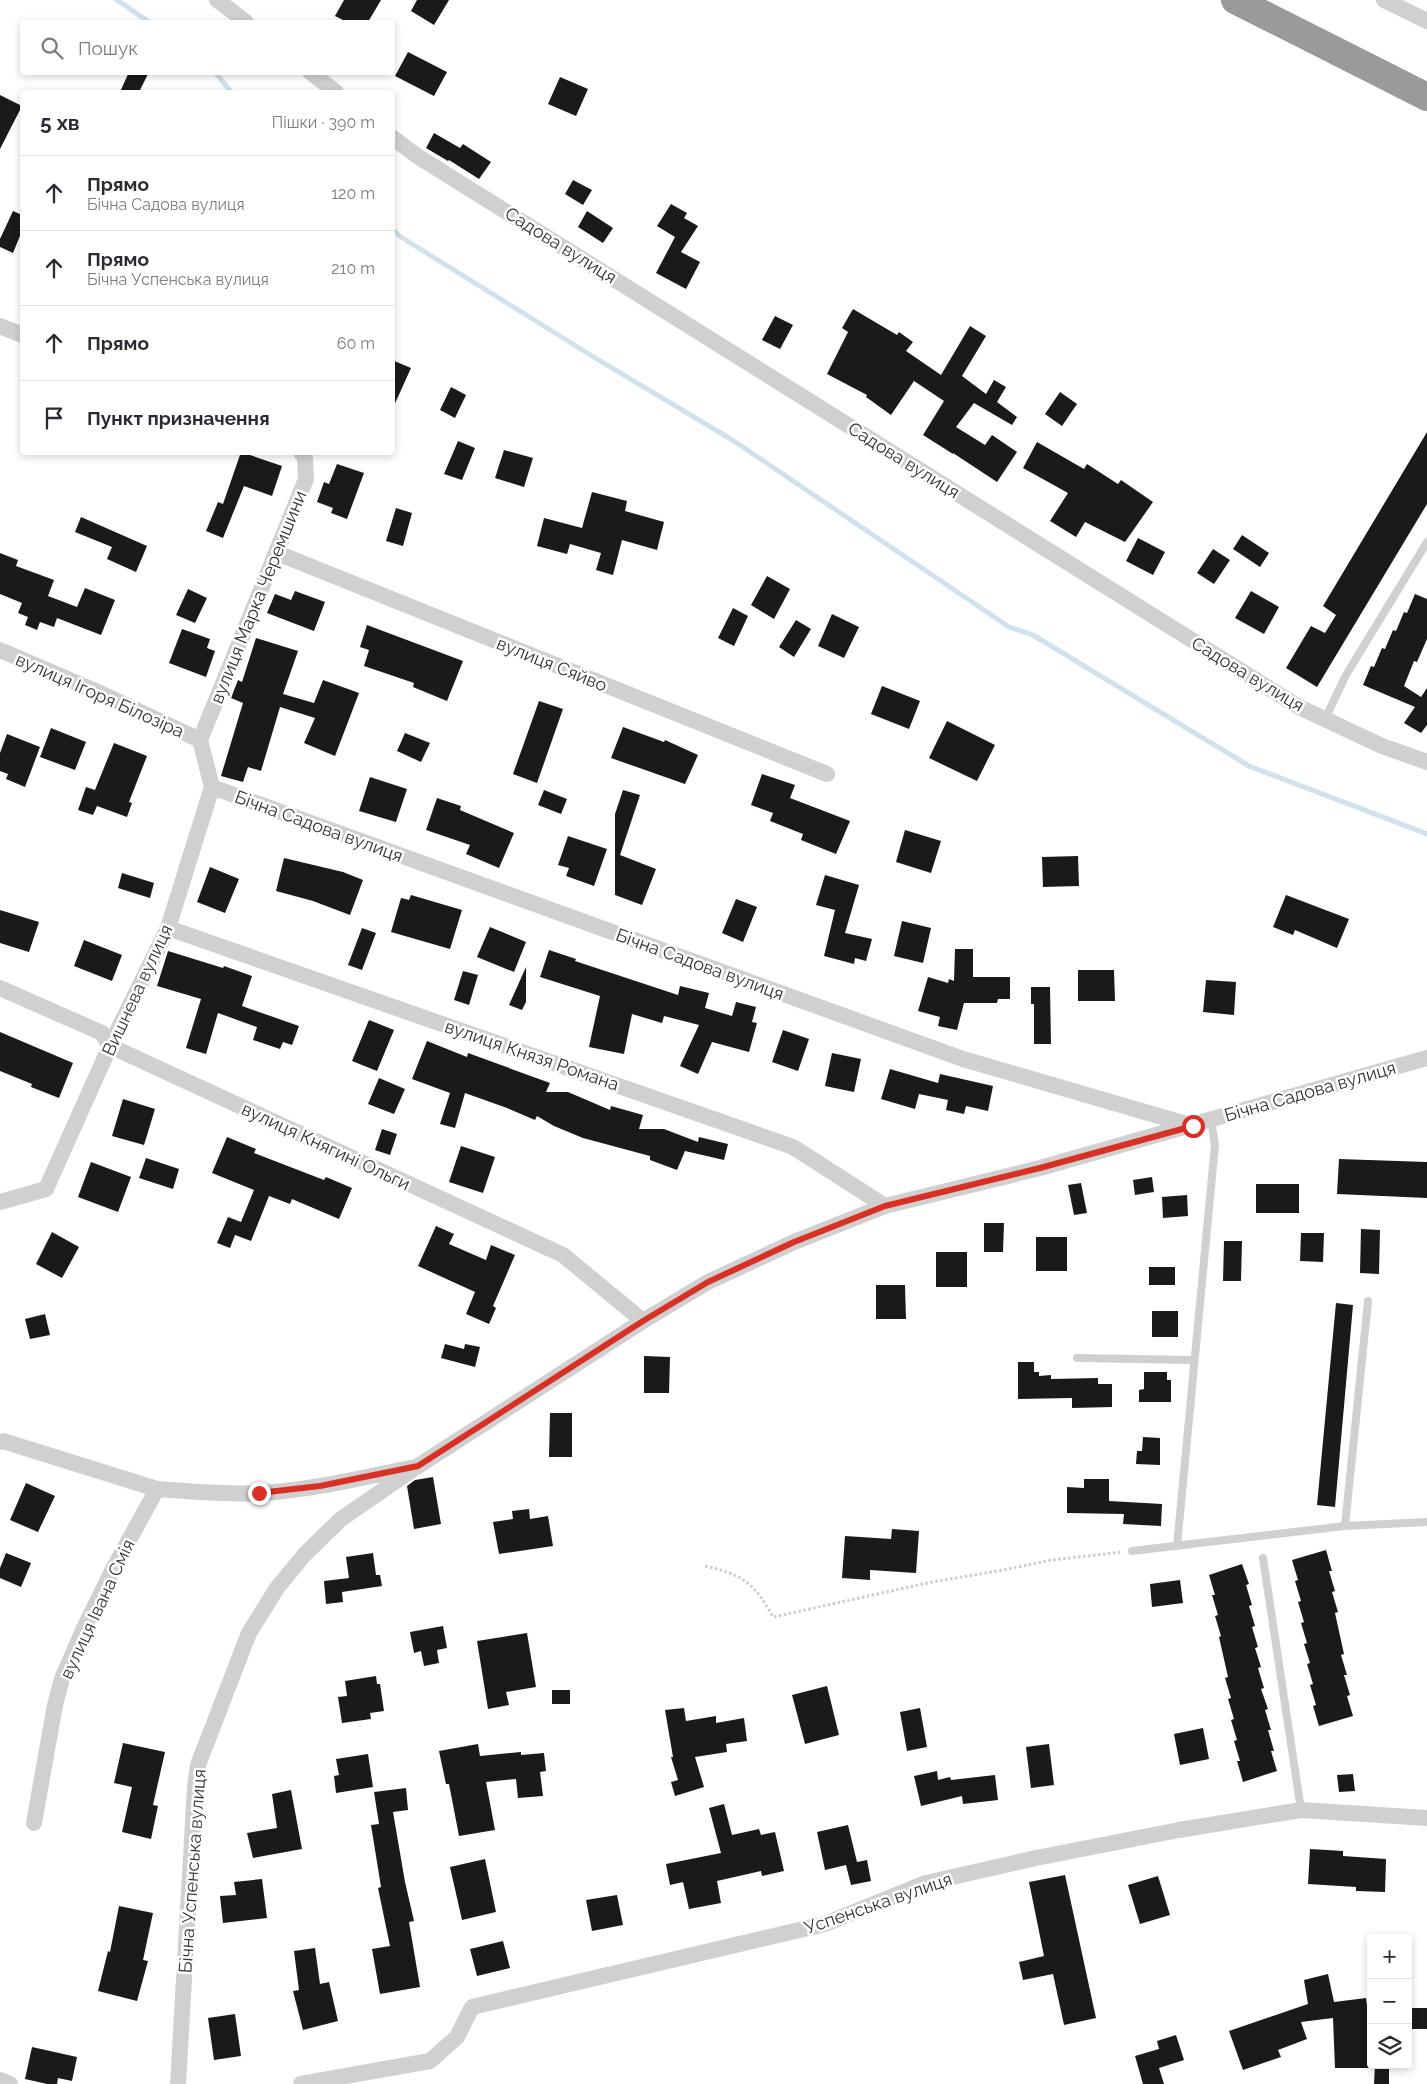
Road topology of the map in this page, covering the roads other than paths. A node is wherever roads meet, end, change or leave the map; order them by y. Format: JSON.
{"nodes":[{"id":1,"x":217,"y":0,"type":"edge"},
{"id":2,"x":1235,"y":0,"type":"edge"},
{"id":3,"x":1384,"y":0,"type":"edge"},
{"id":4,"x":243,"y":20,"type":"edge"},
{"id":5,"x":1427,"y":21,"type":"edge"},
{"id":6,"x":314,"y":75,"type":"edge"},
{"id":7,"x":333,"y":90,"type":"edge"},
{"id":8,"x":1427,"y":98,"type":"edge"},
{"id":9,"x":395,"y":139,"type":"edge"},
{"id":10,"x":0,"y":326,"type":"edge"},
{"id":11,"x":20,"y":334,"type":"edge"},
{"id":12,"x":304,"y":455,"type":"edge"},
{"id":13,"x":1427,"y":542,"type":"edge"},
{"id":14,"x":277,"y":554,"type":"junction"},
{"id":15,"x":0,"y":650,"type":"edge"},
{"id":16,"x":1325,"y":719,"type":"junction"},
{"id":17,"x":200,"y":740,"type":"junction"},
{"id":18,"x":1427,"y":762,"type":"edge"},
{"id":19,"x":826,"y":774,"type":"dead end"},
{"id":20,"x":212,"y":787,"type":"junction"},
{"id":21,"x":168,"y":928,"type":"junction"},
{"id":22,"x":0,"y":988,"type":"edge"},
{"id":23,"x":110,"y":1046,"type":"junction"},
{"id":24,"x":1427,"y":1058,"type":"edge"},
{"id":25,"x":1211,"y":1120,"type":"junction"},
{"id":26,"x":1193,"y":1126,"type":"junction"},
{"id":27,"x":0,"y":1202,"type":"edge"},
{"id":28,"x":885,"y":1206,"type":"junction"},
{"id":29,"x":1368,"y":1301,"type":"dead end"},
{"id":30,"x":643,"y":1321,"type":"junction"},
{"id":31,"x":1077,"y":1358,"type":"dead end"},
{"id":32,"x":1194,"y":1360,"type":"junction"},
{"id":33,"x":0,"y":1442,"type":"edge"},
{"id":34,"x":418,"y":1466,"type":"junction"},
{"id":35,"x":157,"y":1489,"type":"junction"},
{"id":36,"x":1427,"y":1522,"type":"edge"},
{"id":37,"x":1345,"y":1526,"type":"junction"},
{"id":38,"x":1177,"y":1546,"type":"junction"},
{"id":39,"x":1132,"y":1551,"type":"road end"},
{"id":40,"x":1263,"y":1558,"type":"dead end"},
{"id":41,"x":1301,"y":1810,"type":"junction"},
{"id":42,"x":1427,"y":1818,"type":"edge"},
{"id":43,"x":34,"y":1823,"type":"dead end"},
{"id":44,"x":0,"y":2080,"type":"edge"},
{"id":45,"x":10,"y":2084,"type":"edge"},
{"id":46,"x":178,"y":2084,"type":"edge"},
{"id":47,"x":301,"y":2084,"type":"edge"}],
"edges":[{"from":1,"to":4,"type":"street"},
{"from":2,"to":8,"type":"highway"},
{"from":3,"to":5,"type":"street"},
{"from":6,"to":7,"type":"street"},
{"from":9,"to":16,"type":"street","name":"Садова вулиця"},
{"from":10,"to":11,"type":"street"},
{"from":12,"to":14,"type":"street","name":"вулиця Марка Черемшини"},
{"from":13,"to":16,"type":"lane"},
{"from":14,"to":17,"type":"street","name":"вулиця Марка Черемшини"},
{"from":14,"to":19,"type":"street","name":"вулиця Сяйво"},
{"from":15,"to":17,"type":"street","name":"вулиця Ігоря Білозіра"},
{"from":16,"to":18,"type":"street","name":"Садова вулиця"},
{"from":17,"to":20,"type":"street"},
{"from":20,"to":21,"type":"street","name":"Вишнева вулиця"},
{"from":20,"to":26,"type":"street","name":"Бічна Садова вулиця"},
{"from":21,"to":23,"type":"street","name":"Вишнева вулиця"},
{"from":21,"to":28,"type":"street","name":"вулиця Князя Романа"},
{"from":22,"to":23,"type":"street","name":"вулиця Княгині Ольги"},
{"from":23,"to":27,"type":"street","name":"Вишнева вулиця"},
{"from":23,"to":30,"type":"street","name":"вулиця Княгині Ольги"},
{"from":24,"to":25,"type":"street","name":"Бічна Садова вулиця"},
{"from":25,"to":26,"type":"street","name":"Бічна Садова вулиця"},
{"from":25,"to":32,"type":"lane"},
{"from":26,"to":28,"type":"street","name":"Бічна Садова вулиця"},
{"from":28,"to":30,"type":"street","name":"Бічна Успенська вулиця"},
{"from":29,"to":37,"type":"lane"},
{"from":30,"to":34,"type":"street","name":"Бічна Успенська вулиця"},
{"from":31,"to":32,"type":"lane"},
{"from":32,"to":38,"type":"lane"},
{"from":33,"to":35,"type":"street"},
{"from":34,"to":35,"type":"street"},
{"from":34,"to":46,"type":"street","name":"Бічна Успенська вулиця"},
{"from":35,"to":43,"type":"street","name":"вулиця Івана Смія"},
{"from":36,"to":37,"type":"lane"},
{"from":37,"to":38,"type":"lane"},
{"from":38,"to":39,"type":"lane"},
{"from":40,"to":41,"type":"lane"},
{"from":41,"to":42,"type":"street","name":"Успенська вулиця"},
{"from":41,"to":47,"type":"street","name":"Успенська вулиця"},
{"from":44,"to":45,"type":"street"}]}
